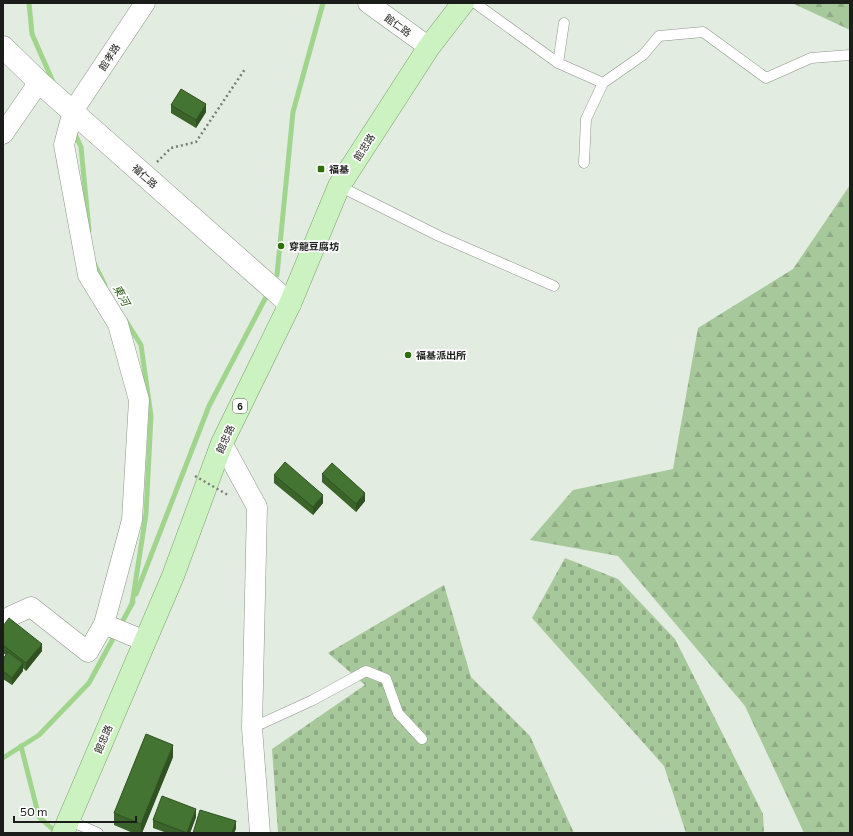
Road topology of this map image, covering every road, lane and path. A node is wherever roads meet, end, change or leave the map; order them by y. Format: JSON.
{"nodes":[{"id":1,"x":145,"y":3,"type":"edge"},
{"id":2,"x":368,"y":3,"type":"edge"},
{"id":3,"x":463,"y":3,"type":"edge"},
{"id":4,"x":475,"y":3,"type":"edge"},
{"id":5,"x":564,"y":22,"type":"dead end"},
{"id":6,"x":3,"y":47,"type":"edge"},
{"id":7,"x":429,"y":47,"type":"junction"},
{"id":8,"x":850,"y":55,"type":"edge"},
{"id":9,"x":558,"y":63,"type":"junction"},
{"id":10,"x":245,"y":69,"type":"dead end"},
{"id":11,"x":39,"y":82,"type":"junction"},
{"id":12,"x":603,"y":83,"type":"junction"},
{"id":13,"x":73,"y":111,"type":"junction"},
{"id":14,"x":3,"y":134,"type":"edge"},
{"id":15,"x":584,"y":163,"type":"dead end"},
{"id":16,"x":144,"y":176,"type":"junction"},
{"id":17,"x":339,"y":186,"type":"junction"},
{"id":18,"x":554,"y":286,"type":"dead end"},
{"id":19,"x":290,"y":304,"type":"junction"},
{"id":20,"x":222,"y":443,"type":"junction"},
{"id":21,"x":195,"y":476,"type":"dead end"},
{"id":22,"x":228,"y":495,"type":"dead end"},
{"id":23,"x":104,"y":624,"type":"junction"},
{"id":24,"x":3,"y":625,"type":"edge"},
{"id":25,"x":145,"y":641,"type":"junction"},
{"id":26,"x":252,"y":728,"type":"junction"},
{"id":27,"x":422,"y":739,"type":"dead end"},
{"id":28,"x":66,"y":826,"type":"edge"},
{"id":29,"x":98,"y":833,"type":"edge"},
{"id":30,"x":260,"y":833,"type":"edge"}],
"edges":[{"from":1,"to":13,"type":"street","name":"館孝路"},
{"from":2,"to":7,"type":"street","name":"館仁路"},
{"from":3,"to":7,"type":"main road","name":"館忠路","number":"6"},
{"from":4,"to":9,"type":"lane"},
{"from":5,"to":9,"type":"lane"},
{"from":6,"to":11,"type":"street","name":"福仁路"},
{"from":7,"to":17,"type":"main road","name":"館忠路","number":"6"},
{"from":8,"to":12,"type":"lane"},
{"from":9,"to":12,"type":"lane"},
{"from":10,"to":16,"type":"path"},
{"from":11,"to":13,"type":"street","name":"福仁路"},
{"from":11,"to":14,"type":"street"},
{"from":12,"to":15,"type":"lane"},
{"from":13,"to":16,"type":"street","name":"福仁路"},
{"from":13,"to":23,"type":"street","name":"館孝路"},
{"from":16,"to":19,"type":"street","name":"福仁路"},
{"from":17,"to":18,"type":"lane"},
{"from":17,"to":19,"type":"main road","name":"館忠路","number":"6"},
{"from":19,"to":20,"type":"main road","name":"館忠路","number":"6"},
{"from":20,"to":25,"type":"main road","name":"館忠路","number":"6"},
{"from":20,"to":26,"type":"street"},
{"from":21,"to":22,"type":"path","bridge":true},
{"from":23,"to":24,"type":"street","name":"館孝路"},
{"from":23,"to":25,"type":"street"},
{"from":25,"to":28,"type":"main road","name":"館忠路","number":"6"},
{"from":26,"to":27,"type":"lane"},
{"from":26,"to":30,"type":"street"},
{"from":28,"to":29,"type":"lane"}]}
